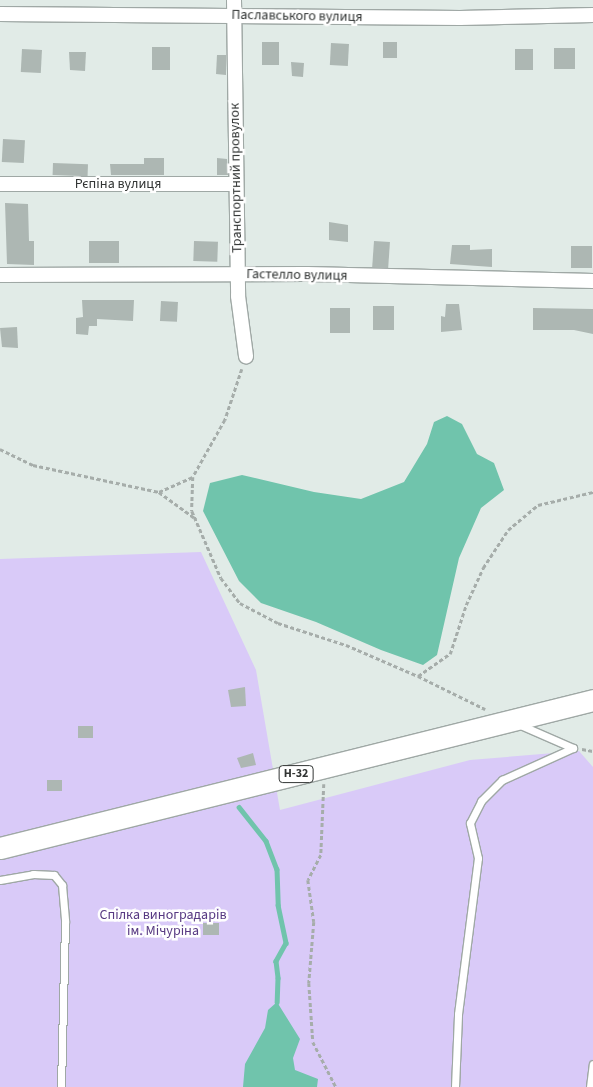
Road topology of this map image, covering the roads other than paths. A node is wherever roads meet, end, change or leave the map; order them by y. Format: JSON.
{"nodes":[{"id":1,"x":234,"y":0,"type":"edge"},
{"id":2,"x":0,"y":14,"type":"edge"},
{"id":3,"x":234,"y":15,"type":"junction"},
{"id":4,"x":593,"y":15,"type":"edge"},
{"id":5,"x":0,"y":184,"type":"edge"},
{"id":6,"x":236,"y":184,"type":"junction"},
{"id":7,"x":237,"y":274,"type":"junction"},
{"id":8,"x":0,"y":275,"type":"edge"},
{"id":9,"x":593,"y":281,"type":"edge"},
{"id":10,"x":246,"y":356,"type":"road end"},
{"id":11,"x":593,"y":700,"type":"edge"},
{"id":12,"x":510,"y":721,"type":"junction"},
{"id":13,"x":0,"y":848,"type":"edge"},
{"id":14,"x":0,"y":880,"type":"edge"},
{"id":15,"x":593,"y":1064,"type":"edge"},
{"id":16,"x":61,"y":1087,"type":"edge"},
{"id":17,"x":456,"y":1087,"type":"edge"},
{"id":18,"x":590,"y":1087,"type":"edge"}],
"edges":[{"from":1,"to":3,"type":"street","name":"Транспортний провулок"},
{"from":2,"to":3,"type":"street","name":"Паславського вулиця"},
{"from":3,"to":4,"type":"street","name":"Паславського вулиця"},
{"from":3,"to":6,"type":"street","name":"Транспортний провулок"},
{"from":5,"to":6,"type":"street","name":"Рєпіна вулиця"},
{"from":6,"to":7,"type":"street","name":"Транспортний провулок"},
{"from":7,"to":8,"type":"street","name":"Гастелло вулиця"},
{"from":7,"to":9,"type":"street","name":"Гастелло вулиця"},
{"from":7,"to":10,"type":"street","name":"Транспортний провулок"},
{"from":11,"to":12,"type":"main road","number":"Н-32"},
{"from":12,"to":13,"type":"main road","number":"Н-32"},
{"from":12,"to":17,"type":"lane"},
{"from":14,"to":16,"type":"lane"},
{"from":15,"to":18,"type":"lane"}]}
